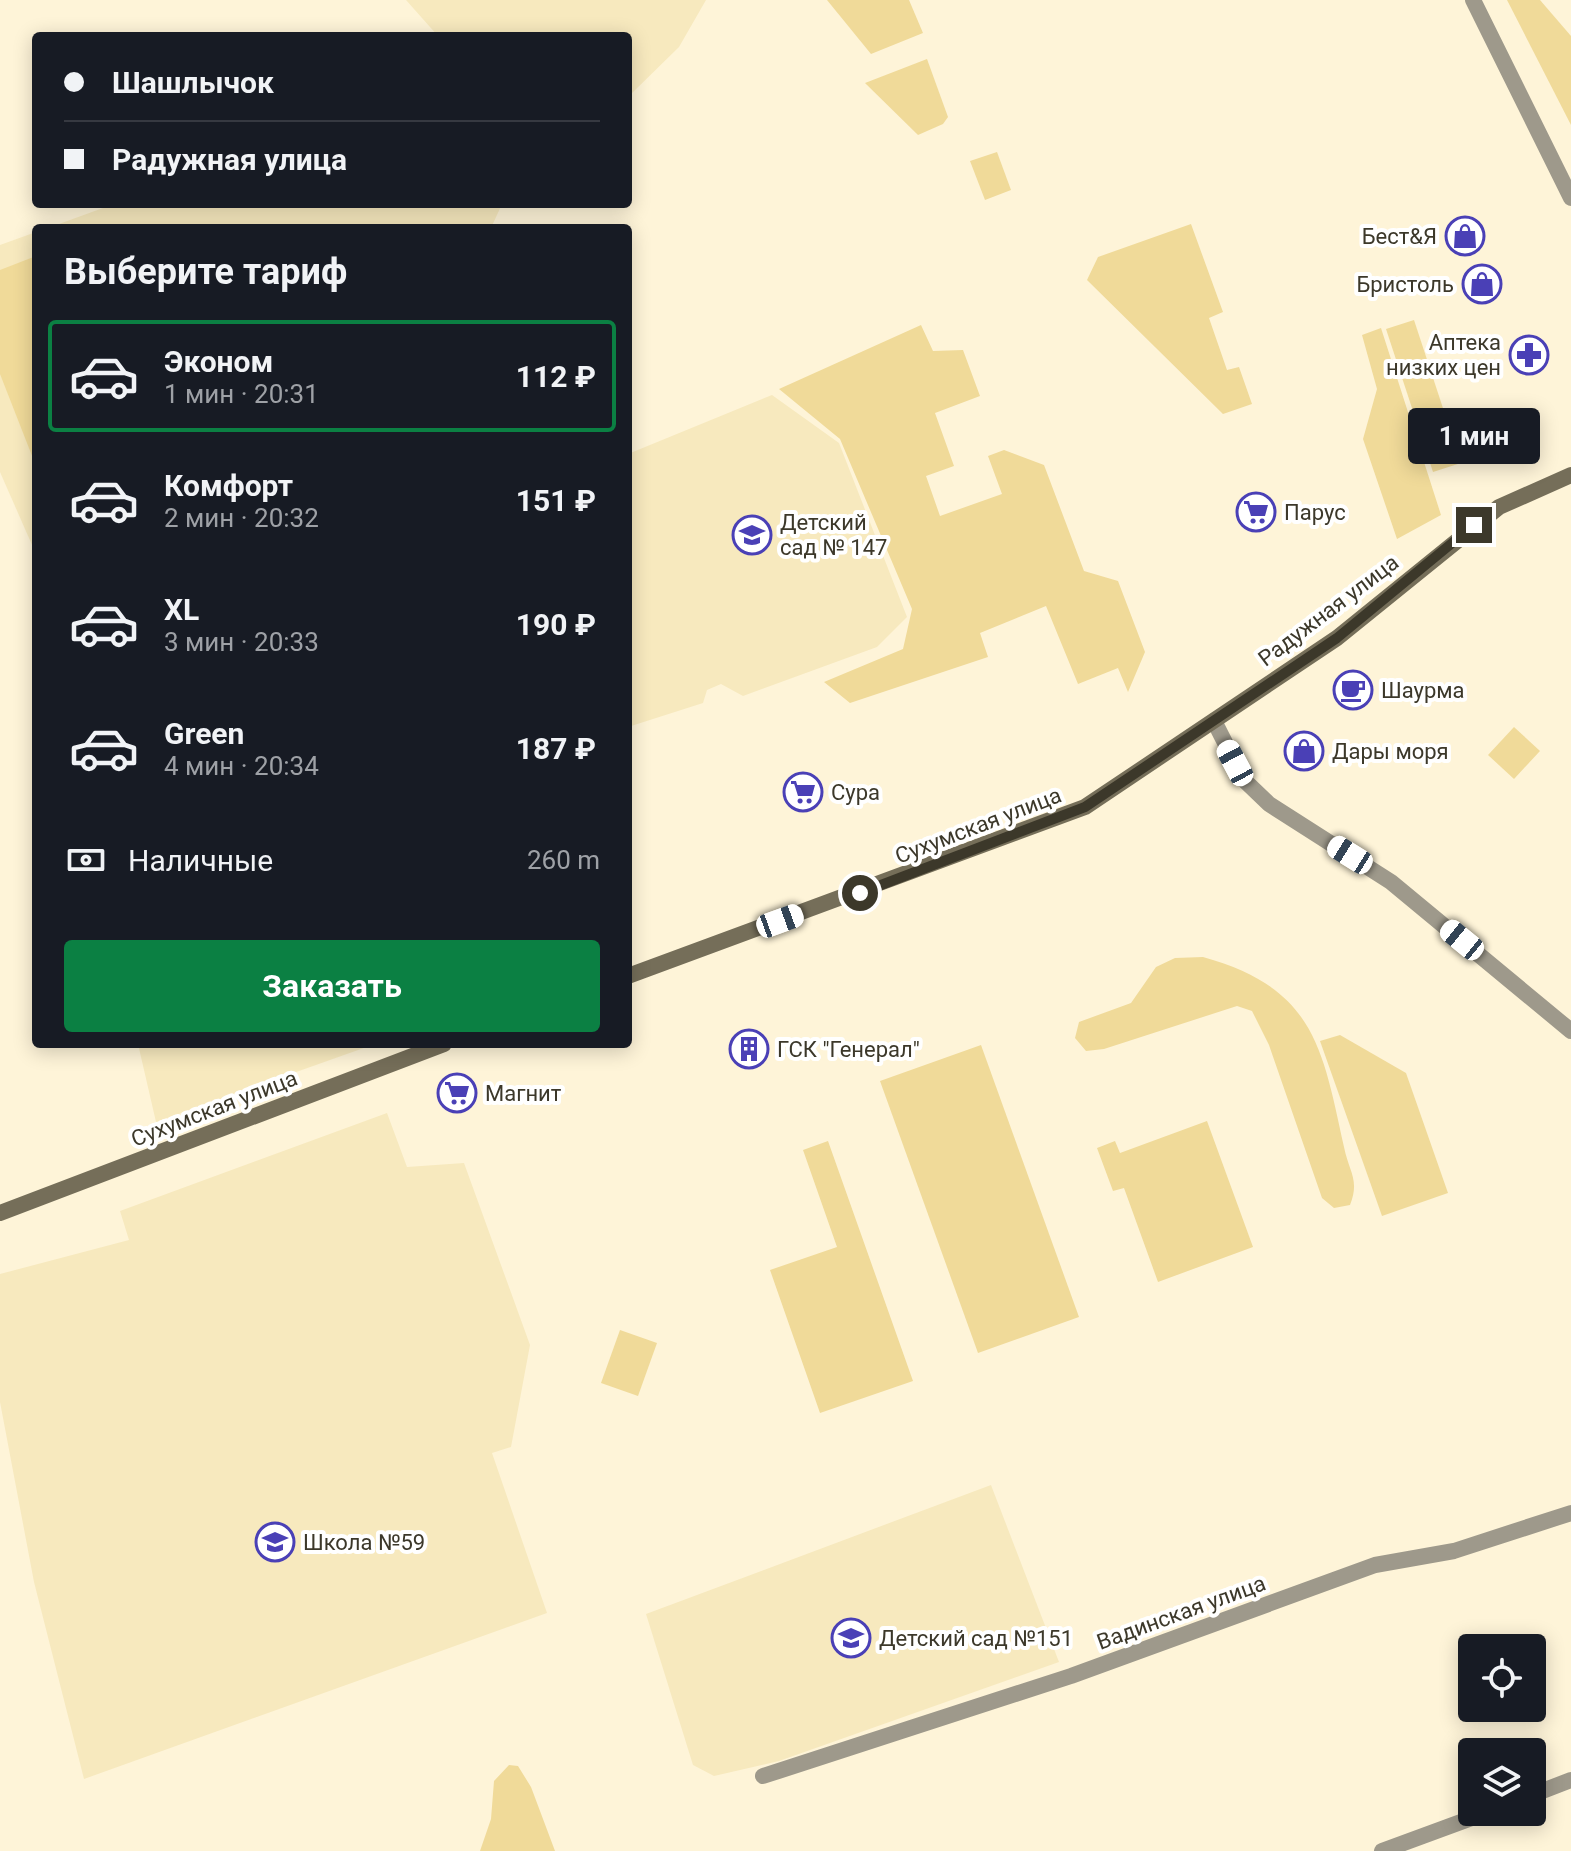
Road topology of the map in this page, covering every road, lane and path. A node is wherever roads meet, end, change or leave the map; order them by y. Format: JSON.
{"nodes":[{"id":1,"x":1473,"y":0,"type":"edge"},
{"id":2,"x":1571,"y":198,"type":"edge"},
{"id":3,"x":1571,"y":475,"type":"edge"},
{"id":4,"x":1214,"y":721,"type":"junction"},
{"id":5,"x":1115,"y":788,"type":"joint"},
{"id":6,"x":632,"y":975,"type":"edge"},
{"id":7,"x":1571,"y":1031,"type":"edge"},
{"id":8,"x":433,"y":1048,"type":"edge"},
{"id":9,"x":0,"y":1213,"type":"edge"},
{"id":10,"x":1571,"y":1513,"type":"edge"},
{"id":11,"x":763,"y":1776,"type":"dead end"},
{"id":12,"x":1571,"y":1780,"type":"edge"},
{"id":13,"x":1546,"y":1790,"type":"edge"},
{"id":14,"x":1458,"y":1823,"type":"edge"},
{"id":15,"x":1382,"y":1851,"type":"edge"}],
"edges":[{"from":1,"to":2,"type":"street"},
{"from":3,"to":4,"type":"main road","name":"Радужная улица"},
{"from":4,"to":5,"type":"main road","name":"Радужная улица"},
{"from":4,"to":7,"type":"street"},
{"from":5,"to":6,"type":"main road","name":"Сухумская улица"},
{"from":8,"to":9,"type":"main road","name":"Сухумская улица"},
{"from":10,"to":11,"type":"street","name":"Вадинская улица"},
{"from":12,"to":13,"type":"street"},
{"from":14,"to":15,"type":"street"}]}
